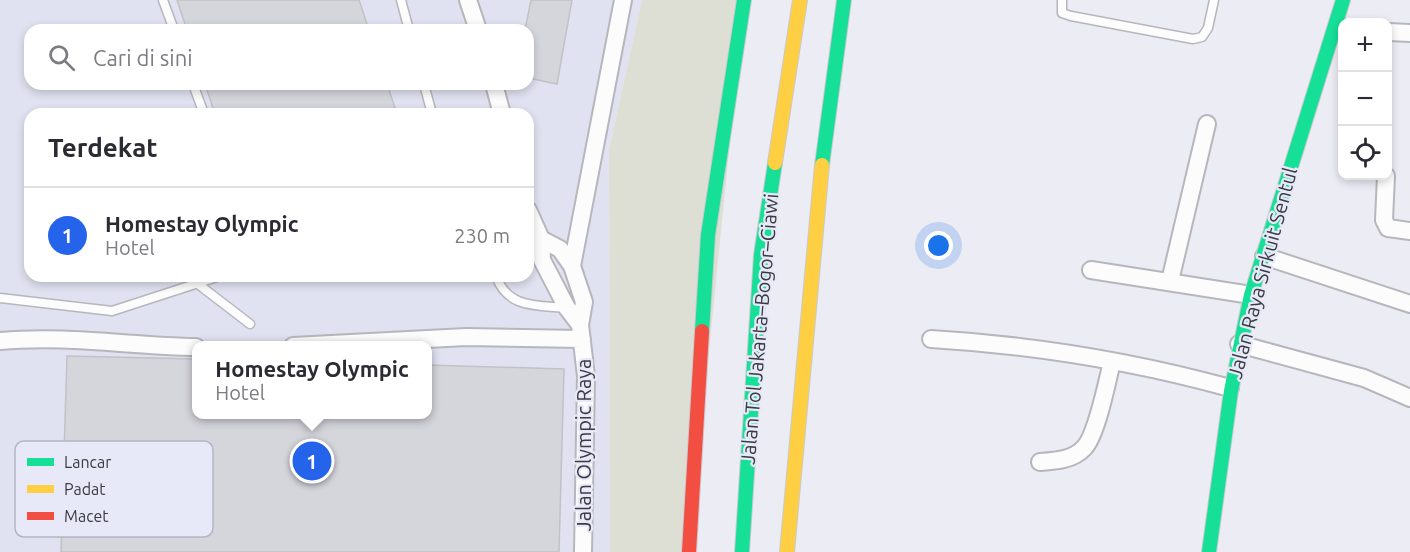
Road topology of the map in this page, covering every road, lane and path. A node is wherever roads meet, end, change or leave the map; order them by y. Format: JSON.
{"nodes":[{"id":1,"x":163,"y":0,"type":"edge"},
{"id":2,"x":401,"y":0,"type":"edge"},
{"id":3,"x":468,"y":0,"type":"edge"},
{"id":4,"x":623,"y":0,"type":"edge"},
{"id":5,"x":744,"y":0,"type":"edge"},
{"id":6,"x":800,"y":0,"type":"edge"},
{"id":7,"x":844,"y":0,"type":"edge"},
{"id":8,"x":1062,"y":0,"type":"edge"},
{"id":9,"x":1214,"y":0,"type":"edge"},
{"id":10,"x":1343,"y":0,"type":"edge"},
{"id":11,"x":1340,"y":18,"type":"edge"},
{"id":12,"x":172,"y":24,"type":"edge"},
{"id":13,"x":407,"y":24,"type":"edge"},
{"id":14,"x":476,"y":24,"type":"edge"},
{"id":15,"x":1338,"y":31,"type":"edge"},
{"id":16,"x":1392,"y":32,"type":"edge"},
{"id":17,"x":1410,"y":33,"type":"edge"},
{"id":18,"x":195,"y":90,"type":"edge"},
{"id":19,"x":426,"y":90,"type":"edge"},
{"id":20,"x":496,"y":90,"type":"edge"},
{"id":21,"x":202,"y":108,"type":"edge"},
{"id":22,"x":430,"y":108,"type":"edge"},
{"id":23,"x":500,"y":108,"type":"edge"},
{"id":24,"x":1207,"y":123,"type":"dead end"},
{"id":25,"x":1386,"y":180,"type":"edge"},
{"id":26,"x":534,"y":226,"type":"edge"},
{"id":27,"x":1410,"y":231,"type":"edge"},
{"id":28,"x":541,"y":239,"type":"junction"},
{"id":29,"x":1264,"y":256,"type":"junction"},
{"id":30,"x":572,"y":266,"type":"junction"},
{"id":31,"x":1091,"y":270,"type":"dead end"},
{"id":32,"x":1170,"y":281,"type":"junction"},
{"id":33,"x":204,"y":282,"type":"edge"},
{"id":34,"x":498,"y":282,"type":"edge"},
{"id":35,"x":198,"y":284,"type":"junction"},
{"id":36,"x":1251,"y":295,"type":"junction"},
{"id":37,"x":0,"y":298,"type":"edge"},
{"id":38,"x":584,"y":302,"type":"junction"},
{"id":39,"x":1410,"y":304,"type":"edge"},
{"id":40,"x":567,"y":308,"type":"junction"},
{"id":41,"x":250,"y":324,"type":"dead end"},
{"id":42,"x":581,"y":332,"type":"junction"},
{"id":43,"x":931,"y":339,"type":"dead end"},
{"id":44,"x":0,"y":341,"type":"edge"},
{"id":45,"x":379,"y":341,"type":"edge"},
{"id":46,"x":1239,"y":344,"type":"junction"},
{"id":47,"x":192,"y":347,"type":"edge"},
{"id":48,"x":1112,"y":362,"type":"junction"},
{"id":49,"x":1230,"y":388,"type":"junction"},
{"id":50,"x":1410,"y":398,"type":"edge"},
{"id":51,"x":1040,"y":462,"type":"dead end"},
{"id":52,"x":790,"y":502,"type":"junction"},
{"id":53,"x":583,"y":552,"type":"edge"},
{"id":54,"x":688,"y":552,"type":"edge"},
{"id":55,"x":742,"y":552,"type":"edge"},
{"id":56,"x":787,"y":552,"type":"edge"},
{"id":57,"x":794,"y":552,"type":"edge"},
{"id":58,"x":1209,"y":552,"type":"edge"}],
"edges":[{"from":1,"to":12,"type":"lane"},
{"from":2,"to":13,"type":"lane"},
{"from":3,"to":14,"type":"street"},
{"from":4,"to":30,"type":"street"},
{"from":5,"to":54,"type":"main road"},
{"from":6,"to":55,"type":"main road","name":"Jalan Tol Jakarta–Bogor–Ciawi"},
{"from":7,"to":52,"type":"main road"},
{"from":8,"to":9,"type":"lane"},
{"from":10,"to":11,"type":"main road","name":"Jalan Raya Sirkuit Sentul"},
{"from":15,"to":29,"type":"main road","name":"Jalan Raya Sirkuit Sentul"},
{"from":16,"to":17,"type":"street"},
{"from":18,"to":21,"type":"lane"},
{"from":19,"to":22,"type":"lane"},
{"from":20,"to":23,"type":"street"},
{"from":24,"to":32,"type":"street"},
{"from":25,"to":27,"type":"street"},
{"from":26,"to":28,"type":"street","name":"Jalan Olympic Raya"},
{"from":28,"to":30,"type":"street","name":"Jalan Olympic Raya"},
{"from":28,"to":40,"type":"street","name":"Jalan Olympic Raya"},
{"from":29,"to":36,"type":"main road","name":"Jalan Raya Sirkuit Sentul"},
{"from":29,"to":39,"type":"street"},
{"from":30,"to":38,"type":"street","name":"Jalan Olympic Raya"},
{"from":31,"to":32,"type":"street"},
{"from":32,"to":36,"type":"street"},
{"from":33,"to":35,"type":"lane"},
{"from":34,"to":40,"type":"lane"},
{"from":35,"to":37,"type":"lane"},
{"from":35,"to":41,"type":"lane"},
{"from":36,"to":46,"type":"main road","name":"Jalan Raya Sirkuit Sentul"},
{"from":38,"to":40,"type":"lane"},
{"from":38,"to":42,"type":"street","name":"Jalan Olympic Raya"},
{"from":40,"to":42,"type":"street","name":"Jalan Olympic Raya"},
{"from":42,"to":45,"type":"street"},
{"from":42,"to":53,"type":"street","name":"Jalan Olympic Raya"},
{"from":43,"to":48,"type":"street"},
{"from":44,"to":47,"type":"street"},
{"from":46,"to":49,"type":"main road","name":"Jalan Raya Sirkuit Sentul"},
{"from":46,"to":50,"type":"street"},
{"from":48,"to":49,"type":"street"},
{"from":48,"to":51,"type":"street"},
{"from":49,"to":58,"type":"main road","name":"Jalan Raya Sirkuit Sentul"},
{"from":52,"to":56,"type":"main road"},
{"from":52,"to":57,"type":"main road"}]}
